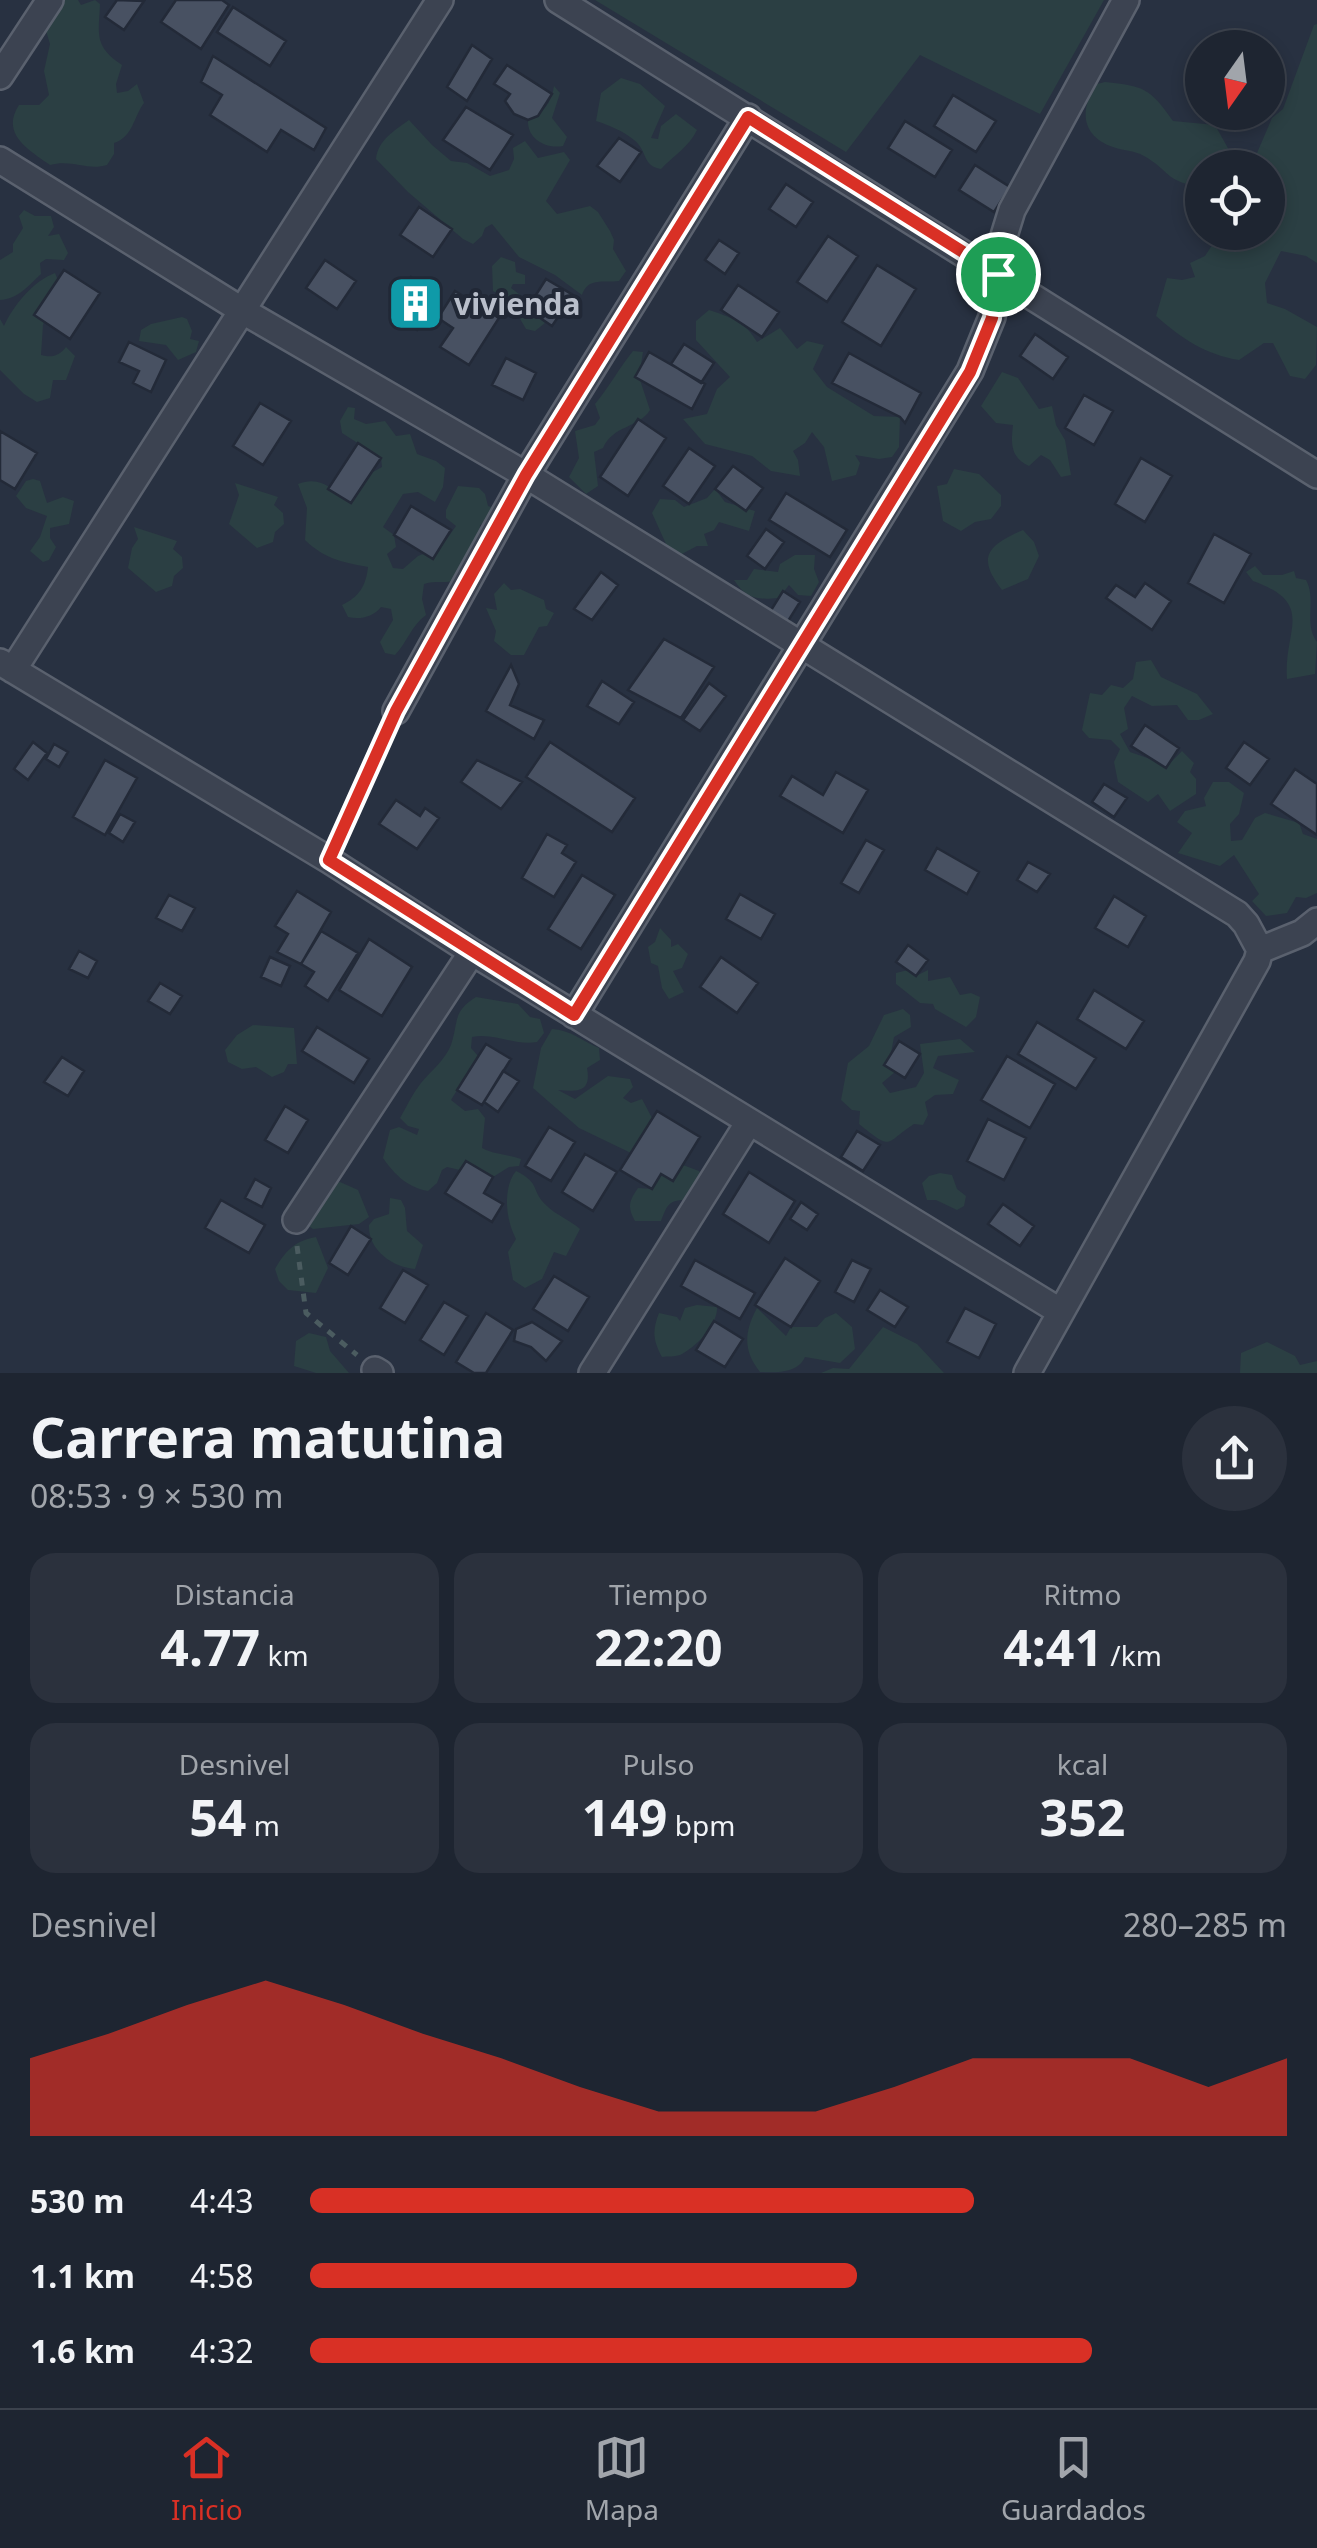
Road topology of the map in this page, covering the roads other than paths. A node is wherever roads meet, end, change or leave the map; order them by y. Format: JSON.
{"nodes":[{"id":1,"x":50,"y":0,"type":"edge"},
{"id":2,"x":440,"y":0,"type":"edge"},
{"id":3,"x":1126,"y":0,"type":"edge"},
{"id":4,"x":563,"y":1,"type":"edge"},
{"id":5,"x":0,"y":76,"type":"edge"},
{"id":6,"x":748,"y":117,"type":"junction"},
{"id":7,"x":0,"y":160,"type":"edge"},
{"id":8,"x":998,"y":274,"type":"junction"},
{"id":9,"x":243,"y":311,"type":"junction"},
{"id":10,"x":526,"y":475,"type":"junction"},
{"id":11,"x":1317,"y":475,"type":"edge"},
{"id":12,"x":801,"y":646,"type":"junction"},
{"id":13,"x":6,"y":666,"type":"edge"},
{"id":14,"x":396,"y":711,"type":"road end"},
{"id":15,"x":1317,"y":921,"type":"edge"},
{"id":16,"x":1260,"y":950,"type":"junction"},
{"id":17,"x":472,"y":952,"type":"junction"},
{"id":18,"x":574,"y":1015,"type":"junction"},
{"id":19,"x":748,"y":1122,"type":"junction"},
{"id":20,"x":296,"y":1220,"type":"road end"},
{"id":21,"x":1062,"y":1312,"type":"junction"},
{"id":22,"x":592,"y":1373,"type":"edge"},
{"id":23,"x":1027,"y":1373,"type":"edge"}],
"edges":[{"from":1,"to":5,"type":"street"},
{"from":2,"to":9,"type":"street"},
{"from":3,"to":8,"type":"street"},
{"from":4,"to":6,"type":"street"},
{"from":6,"to":8,"type":"street"},
{"from":6,"to":10,"type":"street"},
{"from":7,"to":9,"type":"street"},
{"from":8,"to":11,"type":"street"},
{"from":8,"to":12,"type":"street"},
{"from":9,"to":10,"type":"street"},
{"from":9,"to":13,"type":"street"},
{"from":10,"to":12,"type":"street"},
{"from":10,"to":14,"type":"street"},
{"from":12,"to":16,"type":"street"},
{"from":12,"to":18,"type":"street"},
{"from":13,"to":17,"type":"street"},
{"from":15,"to":16,"type":"street"},
{"from":16,"to":21,"type":"street"},
{"from":17,"to":18,"type":"street"},
{"from":17,"to":20,"type":"street"},
{"from":18,"to":19,"type":"street"},
{"from":19,"to":21,"type":"street"},
{"from":19,"to":22,"type":"street"},
{"from":21,"to":23,"type":"street"}]}
